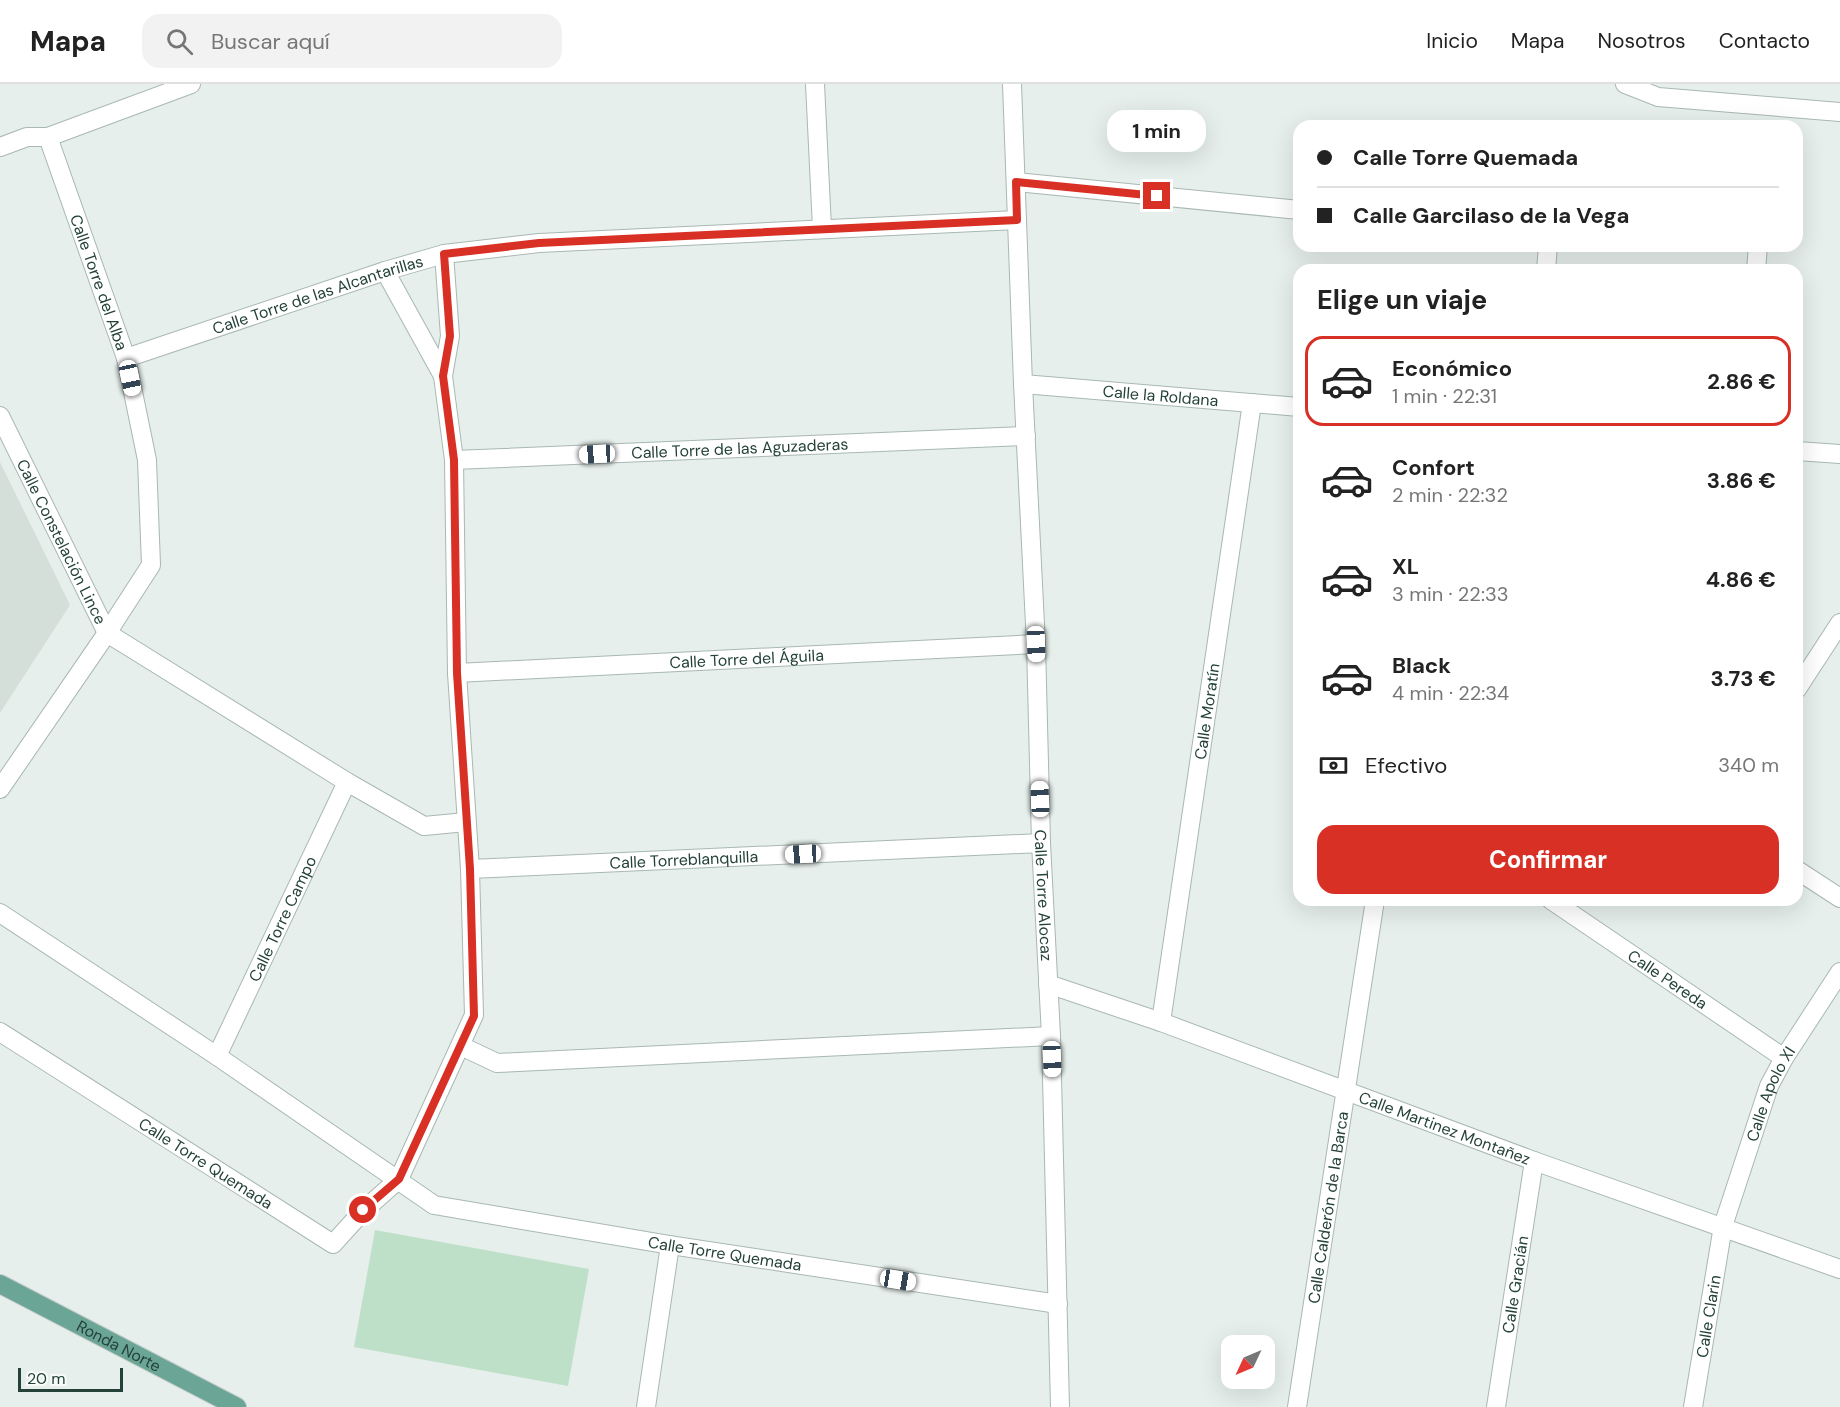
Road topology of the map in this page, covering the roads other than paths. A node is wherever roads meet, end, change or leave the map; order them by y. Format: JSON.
{"nodes":[{"id":1,"x":191,"y":84,"type":"edge"},
{"id":2,"x":815,"y":84,"type":"edge"},
{"id":3,"x":1012,"y":84,"type":"edge"},
{"id":4,"x":1625,"y":84,"type":"edge"},
{"id":5,"x":1660,"y":90,"type":"edge"},
{"id":6,"x":1840,"y":112,"type":"edge"},
{"id":7,"x":48,"y":137,"type":"junction"},
{"id":8,"x":0,"y":147,"type":"edge"},
{"id":9,"x":1016,"y":182,"type":"junction"},
{"id":10,"x":1293,"y":209,"type":"edge"},
{"id":11,"x":1017,"y":220,"type":"junction"},
{"id":12,"x":822,"y":228,"type":"junction"},
{"id":13,"x":444,"y":254,"type":"junction"},
{"id":14,"x":385,"y":271,"type":"junction"},
{"id":15,"x":126,"y":358,"type":"junction"},
{"id":16,"x":443,"y":376,"type":"junction"},
{"id":17,"x":1023,"y":384,"type":"junction"},
{"id":18,"x":1252,"y":403,"type":"junction"},
{"id":19,"x":1293,"y":406,"type":"edge"},
{"id":20,"x":0,"y":416,"type":"edge"},
{"id":21,"x":1026,"y":436,"type":"junction"},
{"id":22,"x":1803,"y":451,"type":"edge"},
{"id":23,"x":1840,"y":454,"type":"edge"},
{"id":24,"x":454,"y":460,"type":"junction"},
{"id":25,"x":1840,"y":623,"type":"edge"},
{"id":26,"x":107,"y":633,"type":"junction"},
{"id":27,"x":1036,"y":644,"type":"junction"},
{"id":28,"x":457,"y":673,"type":"junction"},
{"id":29,"x":1803,"y":679,"type":"edge"},
{"id":30,"x":347,"y":782,"type":"junction"},
{"id":31,"x":0,"y":789,"type":"edge"},
{"id":32,"x":466,"y":822,"type":"junction"},
{"id":33,"x":1041,"y":843,"type":"junction"},
{"id":34,"x":470,"y":869,"type":"junction"},
{"id":35,"x":1803,"y":874,"type":"edge"},
{"id":36,"x":1840,"y":898,"type":"edge"},
{"id":37,"x":1374,"y":906,"type":"edge"},
{"id":38,"x":1560,"y":906,"type":"edge"},
{"id":39,"x":0,"y":913,"type":"edge"},
{"id":40,"x":1840,"y":972,"type":"edge"},
{"id":41,"x":1048,"y":984,"type":"junction"},
{"id":42,"x":1161,"y":1022,"type":"junction"},
{"id":43,"x":0,"y":1032,"type":"edge"},
{"id":44,"x":1051,"y":1036,"type":"junction"},
{"id":45,"x":461,"y":1046,"type":"junction"},
{"id":46,"x":217,"y":1056,"type":"junction"},
{"id":47,"x":1784,"y":1058,"type":"junction"},
{"id":48,"x":1346,"y":1090,"type":"junction"},
{"id":49,"x":1534,"y":1161,"type":"junction"},
{"id":50,"x":399,"y":1179,"type":"junction"},
{"id":51,"x":1723,"y":1226,"type":"junction"},
{"id":52,"x":670,"y":1245,"type":"junction"},
{"id":53,"x":1840,"y":1269,"type":"edge"},
{"id":54,"x":0,"y":1284,"type":"edge"},
{"id":55,"x":1058,"y":1304,"type":"junction"},
{"id":56,"x":237,"y":1407,"type":"edge"},
{"id":57,"x":646,"y":1407,"type":"edge"},
{"id":58,"x":1060,"y":1407,"type":"edge"},
{"id":59,"x":1298,"y":1407,"type":"edge"},
{"id":60,"x":1496,"y":1407,"type":"edge"},
{"id":61,"x":1693,"y":1407,"type":"edge"}],
"edges":[{"from":1,"to":7,"type":"street"},
{"from":2,"to":12,"type":"street"},
{"from":3,"to":9,"type":"street","name":"Calle Torre Alocaz"},
{"from":4,"to":5,"type":"street"},
{"from":5,"to":6,"type":"street"},
{"from":7,"to":8,"type":"street"},
{"from":7,"to":15,"type":"street","name":"Calle Torre del Alba"},
{"from":9,"to":10,"type":"street"},
{"from":9,"to":11,"type":"street","name":"Calle Torre Alocaz"},
{"from":11,"to":12,"type":"street","name":"Calle Torre de las Alcantarillas"},
{"from":11,"to":17,"type":"street","name":"Calle Torre Alocaz"},
{"from":12,"to":13,"type":"street","name":"Calle Torre de las Alcantarillas"},
{"from":13,"to":14,"type":"street","name":"Calle Torre de las Alcantarillas"},
{"from":13,"to":16,"type":"street"},
{"from":14,"to":15,"type":"street","name":"Calle Torre de las Alcantarillas"},
{"from":14,"to":16,"type":"street"},
{"from":15,"to":26,"type":"street","name":"Calle Torre del Alba"},
{"from":16,"to":24,"type":"street"},
{"from":17,"to":18,"type":"street","name":"Calle la Roldana"},
{"from":17,"to":21,"type":"street","name":"Calle Torre Alocaz"},
{"from":18,"to":19,"type":"street","name":"Calle la Roldana"},
{"from":18,"to":42,"type":"street","name":"Calle Moratín"},
{"from":20,"to":26,"type":"street","name":"Calle Constelación Lince"},
{"from":21,"to":24,"type":"street","name":"Calle Torre de las Aguzaderas"},
{"from":21,"to":27,"type":"street","name":"Calle Torre Alocaz"},
{"from":22,"to":23,"type":"street"},
{"from":24,"to":28,"type":"street"},
{"from":25,"to":29,"type":"street"},
{"from":26,"to":30,"type":"street"},
{"from":26,"to":31,"type":"street","name":"Calle Torre del Alba"},
{"from":27,"to":28,"type":"street","name":"Calle Torre del Águila"},
{"from":27,"to":33,"type":"street","name":"Calle Torre Alocaz"},
{"from":28,"to":32,"type":"street"},
{"from":30,"to":32,"type":"street"},
{"from":30,"to":46,"type":"street","name":"Calle Torre Campo"},
{"from":32,"to":34,"type":"street"},
{"from":33,"to":34,"type":"street","name":"Calle Torreblanquilla"},
{"from":33,"to":41,"type":"street","name":"Calle Torre Alocaz"},
{"from":34,"to":45,"type":"street"},
{"from":35,"to":36,"type":"street"},
{"from":37,"to":48,"type":"street","name":"Calle Calderón de la Barca"},
{"from":38,"to":47,"type":"street","name":"Calle Pereda"},
{"from":39,"to":46,"type":"street","name":"Calle Torre Quemada"},
{"from":40,"to":47,"type":"street","name":"Calle Apolo XI"},
{"from":41,"to":42,"type":"street","name":"Calle Martinez Montañez"},
{"from":41,"to":44,"type":"street","name":"Calle Torre Alocaz"},
{"from":42,"to":48,"type":"street","name":"Calle Martinez Montañez"},
{"from":43,"to":50,"type":"street","name":"Calle Torre Quemada"},
{"from":44,"to":45,"type":"street"},
{"from":44,"to":55,"type":"street","name":"Calle Torre Alocaz"},
{"from":45,"to":50,"type":"street"},
{"from":46,"to":50,"type":"street","name":"Calle Torre Quemada"},
{"from":47,"to":51,"type":"street","name":"Calle Apolo XI"},
{"from":48,"to":49,"type":"street","name":"Calle Martinez Montañez"},
{"from":48,"to":59,"type":"street","name":"Calle Calderón de la Barca"},
{"from":49,"to":51,"type":"street","name":"Calle Martinez Montañez"},
{"from":49,"to":60,"type":"street","name":"Calle Gracián"},
{"from":50,"to":52,"type":"street","name":"Calle Torre Quemada"},
{"from":51,"to":53,"type":"street","name":"Calle Martinez Montañez"},
{"from":51,"to":61,"type":"street","name":"Calle Clarin"},
{"from":52,"to":55,"type":"street","name":"Calle Torre Quemada"},
{"from":52,"to":57,"type":"street"},
{"from":54,"to":56,"type":"main road","name":"Ronda Norte"},
{"from":55,"to":58,"type":"street","name":"Calle Torre Alocaz"}]}
